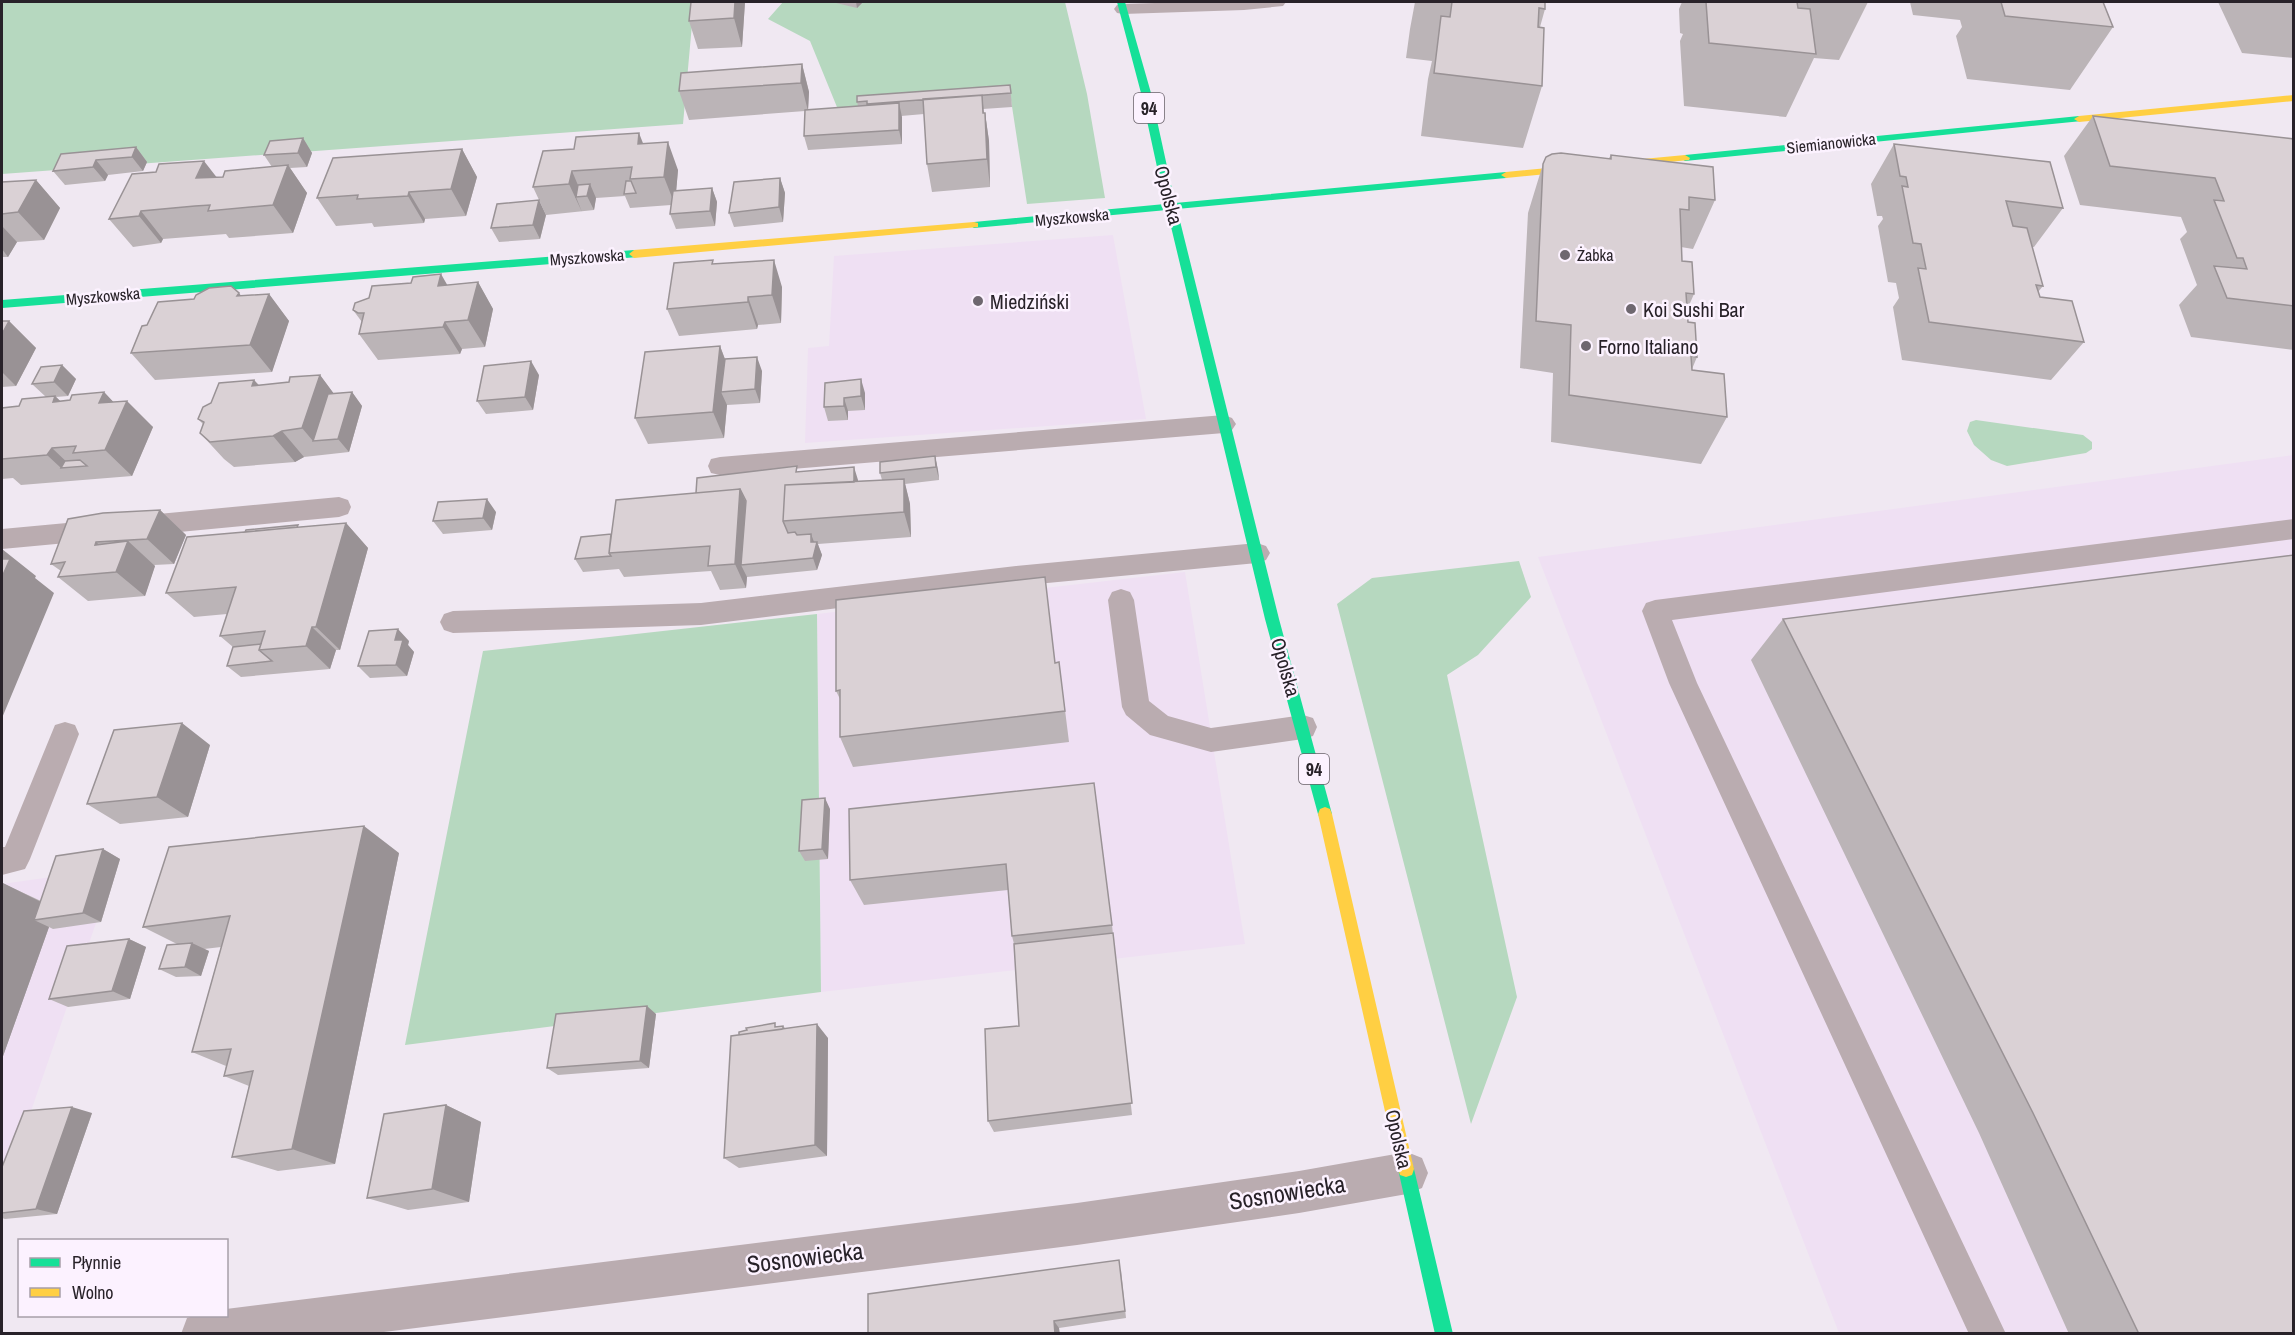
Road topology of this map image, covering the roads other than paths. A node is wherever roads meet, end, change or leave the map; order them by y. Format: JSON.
{"nodes":[{"id":1,"x":1276,"y":2,"type":"edge"},
{"id":2,"x":1122,"y":5,"type":"edge"},
{"id":3,"x":2294,"y":98,"type":"edge"},
{"id":4,"x":1173,"y":208,"type":"junction"},
{"id":5,"x":2,"y":304,"type":"edge"},
{"id":6,"x":1224,"y":424,"type":"junction"},
{"id":7,"x":720,"y":466,"type":"dead end"},
{"id":8,"x":339,"y":507,"type":"dead end"},
{"id":9,"x":2294,"y":529,"type":"edge"},
{"id":10,"x":2,"y":539,"type":"edge"},
{"id":11,"x":1257,"y":553,"type":"junction"},
{"id":12,"x":1121,"y":600,"type":"dead end"},
{"id":13,"x":453,"y":622,"type":"dead end"},
{"id":14,"x":1303,"y":727,"type":"junction"},
{"id":15,"x":65,"y":734,"type":"dead end"},
{"id":16,"x":2,"y":861,"type":"edge"},
{"id":17,"x":1407,"y":1173,"type":"junction"},
{"id":18,"x":303,"y":1326,"type":"edge"},
{"id":19,"x":203,"y":1334,"type":"edge"},
{"id":20,"x":1444,"y":1334,"type":"edge"},
{"id":21,"x":1988,"y":1334,"type":"edge"}],
"edges":[{"from":1,"to":2,"type":"lane"},
{"from":2,"to":4,"type":"street","name":"Opolska","number":"94"},
{"from":3,"to":4,"type":"street","name":"Siemianowicka"},
{"from":4,"to":5,"type":"street","name":"Myszkowska"},
{"from":4,"to":6,"type":"street","name":"Opolska","number":"94"},
{"from":6,"to":7,"type":"lane"},
{"from":6,"to":11,"type":"street","name":"Opolska","number":"94"},
{"from":8,"to":10,"type":"lane"},
{"from":9,"to":21,"type":"lane"},
{"from":11,"to":13,"type":"lane"},
{"from":11,"to":14,"type":"street","name":"Opolska","number":"94"},
{"from":12,"to":14,"type":"lane"},
{"from":14,"to":17,"type":"street","name":"Opolska","number":"94"},
{"from":15,"to":16,"type":"lane"},
{"from":17,"to":18,"type":"street","name":"Sosnowiecka"},
{"from":17,"to":20,"type":"street","name":"Opolska","number":"94"},
{"from":18,"to":19,"type":"street","name":"Sosnowiecka"}]}
